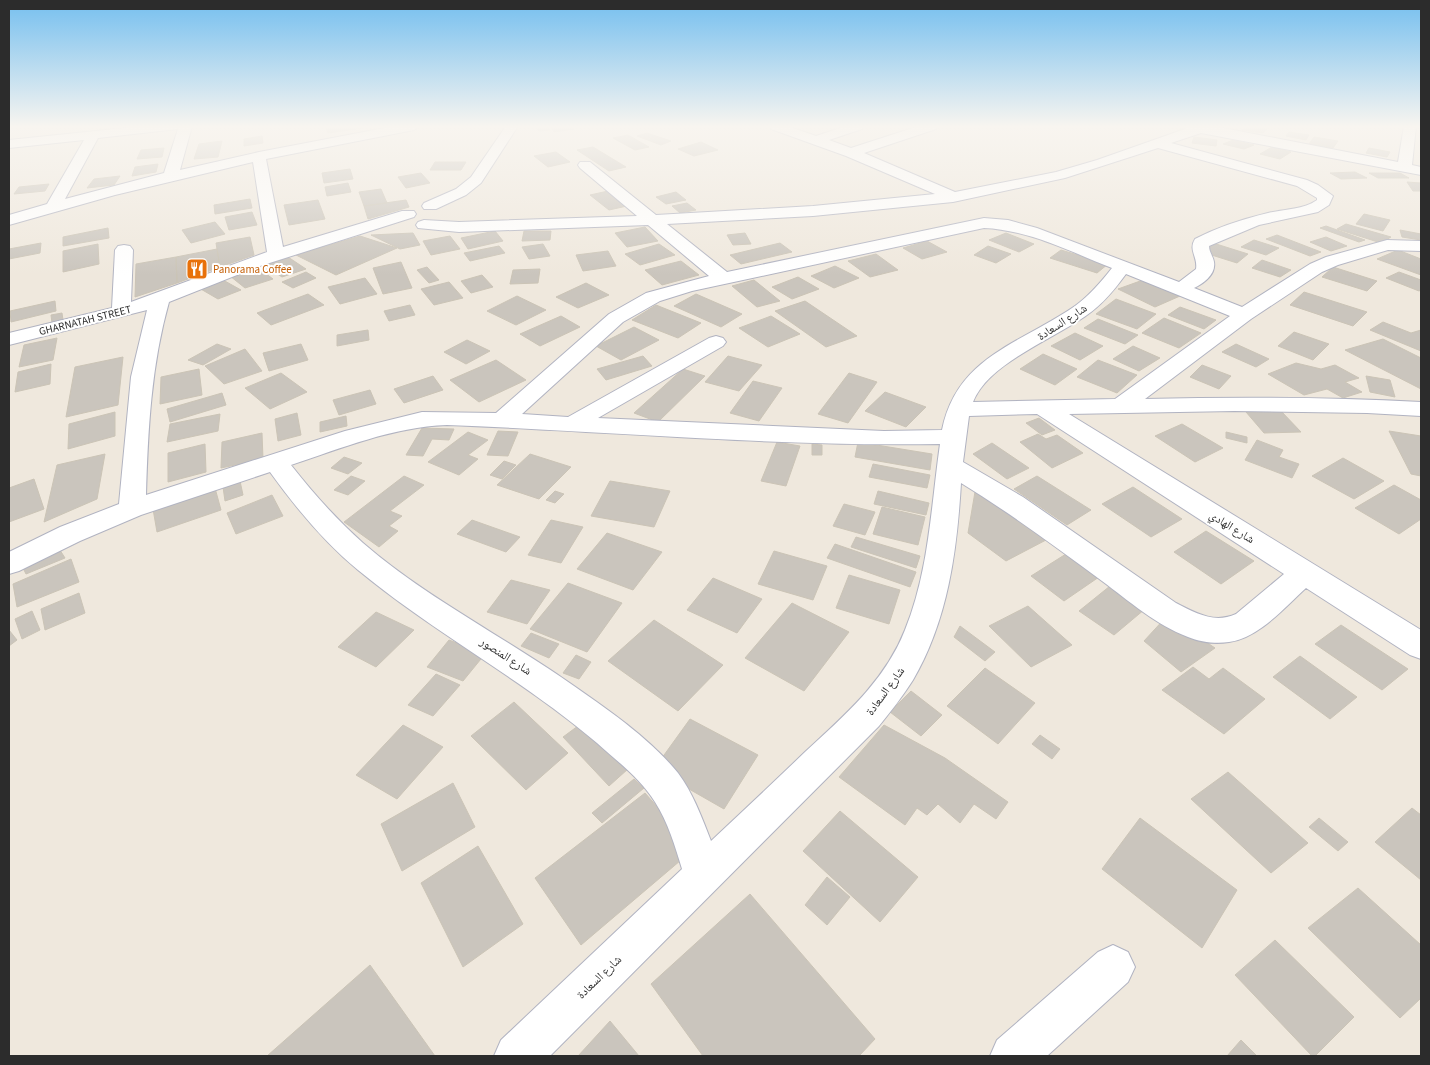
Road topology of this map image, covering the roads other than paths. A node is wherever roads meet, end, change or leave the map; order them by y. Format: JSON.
{"nodes":[{"id":1,"x":71,"y":176,"type":"edge"},
{"id":2,"x":168,"y":176,"type":"edge"},
{"id":3,"x":262,"y":176,"type":"edge"},
{"id":4,"x":479,"y":176,"type":"edge"},
{"id":5,"x":598,"y":176,"type":"edge"},
{"id":6,"x":904,"y":176,"type":"edge"},
{"id":7,"x":1057,"y":176,"type":"edge"},
{"id":8,"x":1275,"y":176,"type":"edge"},
{"id":9,"x":953,"y":197,"type":"junction"},
{"id":10,"x":430,"y":206,"type":"junction"},
{"id":11,"x":53,"y":207,"type":"junction"},
{"id":12,"x":456,"y":214,"type":"junction"},
{"id":13,"x":9,"y":220,"type":"edge"},
{"id":14,"x":654,"y":220,"type":"junction"},
{"id":15,"x":416,"y":221,"type":"junction"},
{"id":16,"x":512,"y":226,"type":"junction"},
{"id":17,"x":1421,"y":246,"type":"edge"},
{"id":18,"x":124,"y":250,"type":"dead end"},
{"id":19,"x":276,"y":254,"type":"junction"},
{"id":20,"x":1123,"y":266,"type":"junction"},
{"id":21,"x":724,"y":278,"type":"junction"},
{"id":22,"x":1179,"y":289,"type":"junction"},
{"id":23,"x":160,"y":300,"type":"junction"},
{"id":24,"x":121,"y":312,"type":"junction"},
{"id":25,"x":1244,"y":315,"type":"junction"},
{"id":26,"x":9,"y":339,"type":"edge"},
{"id":27,"x":716,"y":342,"type":"dead end"},
{"id":28,"x":1121,"y":406,"type":"junction"},
{"id":29,"x":1043,"y":408,"type":"junction"},
{"id":30,"x":1421,"y":409,"type":"edge"},
{"id":31,"x":502,"y":420,"type":"junction"},
{"id":32,"x":574,"y":423,"type":"junction"},
{"id":33,"x":954,"y":437,"type":"junction"},
{"id":34,"x":276,"y":462,"type":"junction"},
{"id":35,"x":132,"y":509,"type":"junction"},
{"id":36,"x":9,"y":564,"type":"edge"},
{"id":37,"x":1305,"y":573,"type":"junction"},
{"id":38,"x":1421,"y":646,"type":"edge"},
{"id":39,"x":704,"y":874,"type":"junction"},
{"id":40,"x":1113,"y":968,"type":"dead end"},
{"id":41,"x":517,"y":1056,"type":"edge"},
{"id":42,"x":1013,"y":1056,"type":"edge"}],
"edges":[{"from":1,"to":11,"type":"street"},
{"from":2,"to":11,"type":"street"},
{"from":3,"to":19,"type":"street"},
{"from":4,"to":10,"type":"street"},
{"from":5,"to":14,"type":"street"},
{"from":6,"to":9,"type":"street"},
{"from":7,"to":9,"type":"street"},
{"from":8,"to":22,"type":"street"},
{"from":9,"to":14,"type":"street"},
{"from":10,"to":12,"type":"street"},
{"from":10,"to":15,"type":"street"},
{"from":11,"to":13,"type":"street"},
{"from":12,"to":15,"type":"street"},
{"from":12,"to":16,"type":"street"},
{"from":14,"to":16,"type":"street"},
{"from":14,"to":21,"type":"street"},
{"from":15,"to":16,"type":"street"},
{"from":15,"to":19,"type":"street","name":"GHARNATAH STREET"},
{"from":17,"to":25,"type":"street"},
{"from":18,"to":24,"type":"street"},
{"from":19,"to":23,"type":"street","name":"GHARNATAH STREET"},
{"from":20,"to":21,"type":"street"},
{"from":20,"to":22,"type":"street"},
{"from":20,"to":33,"type":"street","name":"شارع السعادة"},
{"from":21,"to":31,"type":"street"},
{"from":22,"to":25,"type":"street"},
{"from":23,"to":24,"type":"street","name":"GHARNATAH STREET"},
{"from":23,"to":35,"type":"street"},
{"from":24,"to":26,"type":"street","name":"GHARNATAH STREET"},
{"from":25,"to":28,"type":"street"},
{"from":27,"to":32,"type":"street"},
{"from":28,"to":29,"type":"street"},
{"from":28,"to":30,"type":"street"},
{"from":29,"to":33,"type":"street"},
{"from":29,"to":37,"type":"street","name":"شارع الهادي"},
{"from":31,"to":32,"type":"street"},
{"from":31,"to":34,"type":"street"},
{"from":32,"to":33,"type":"street"},
{"from":33,"to":37,"type":"street"},
{"from":33,"to":39,"type":"street","name":"شارع السعادة"},
{"from":34,"to":35,"type":"street"},
{"from":34,"to":39,"type":"street","name":"شارع المنصور"},
{"from":35,"to":36,"type":"street"},
{"from":37,"to":38,"type":"street","name":"شارع الهادي"},
{"from":39,"to":41,"type":"street","name":"شارع السعادة"},
{"from":40,"to":42,"type":"street"}]}
